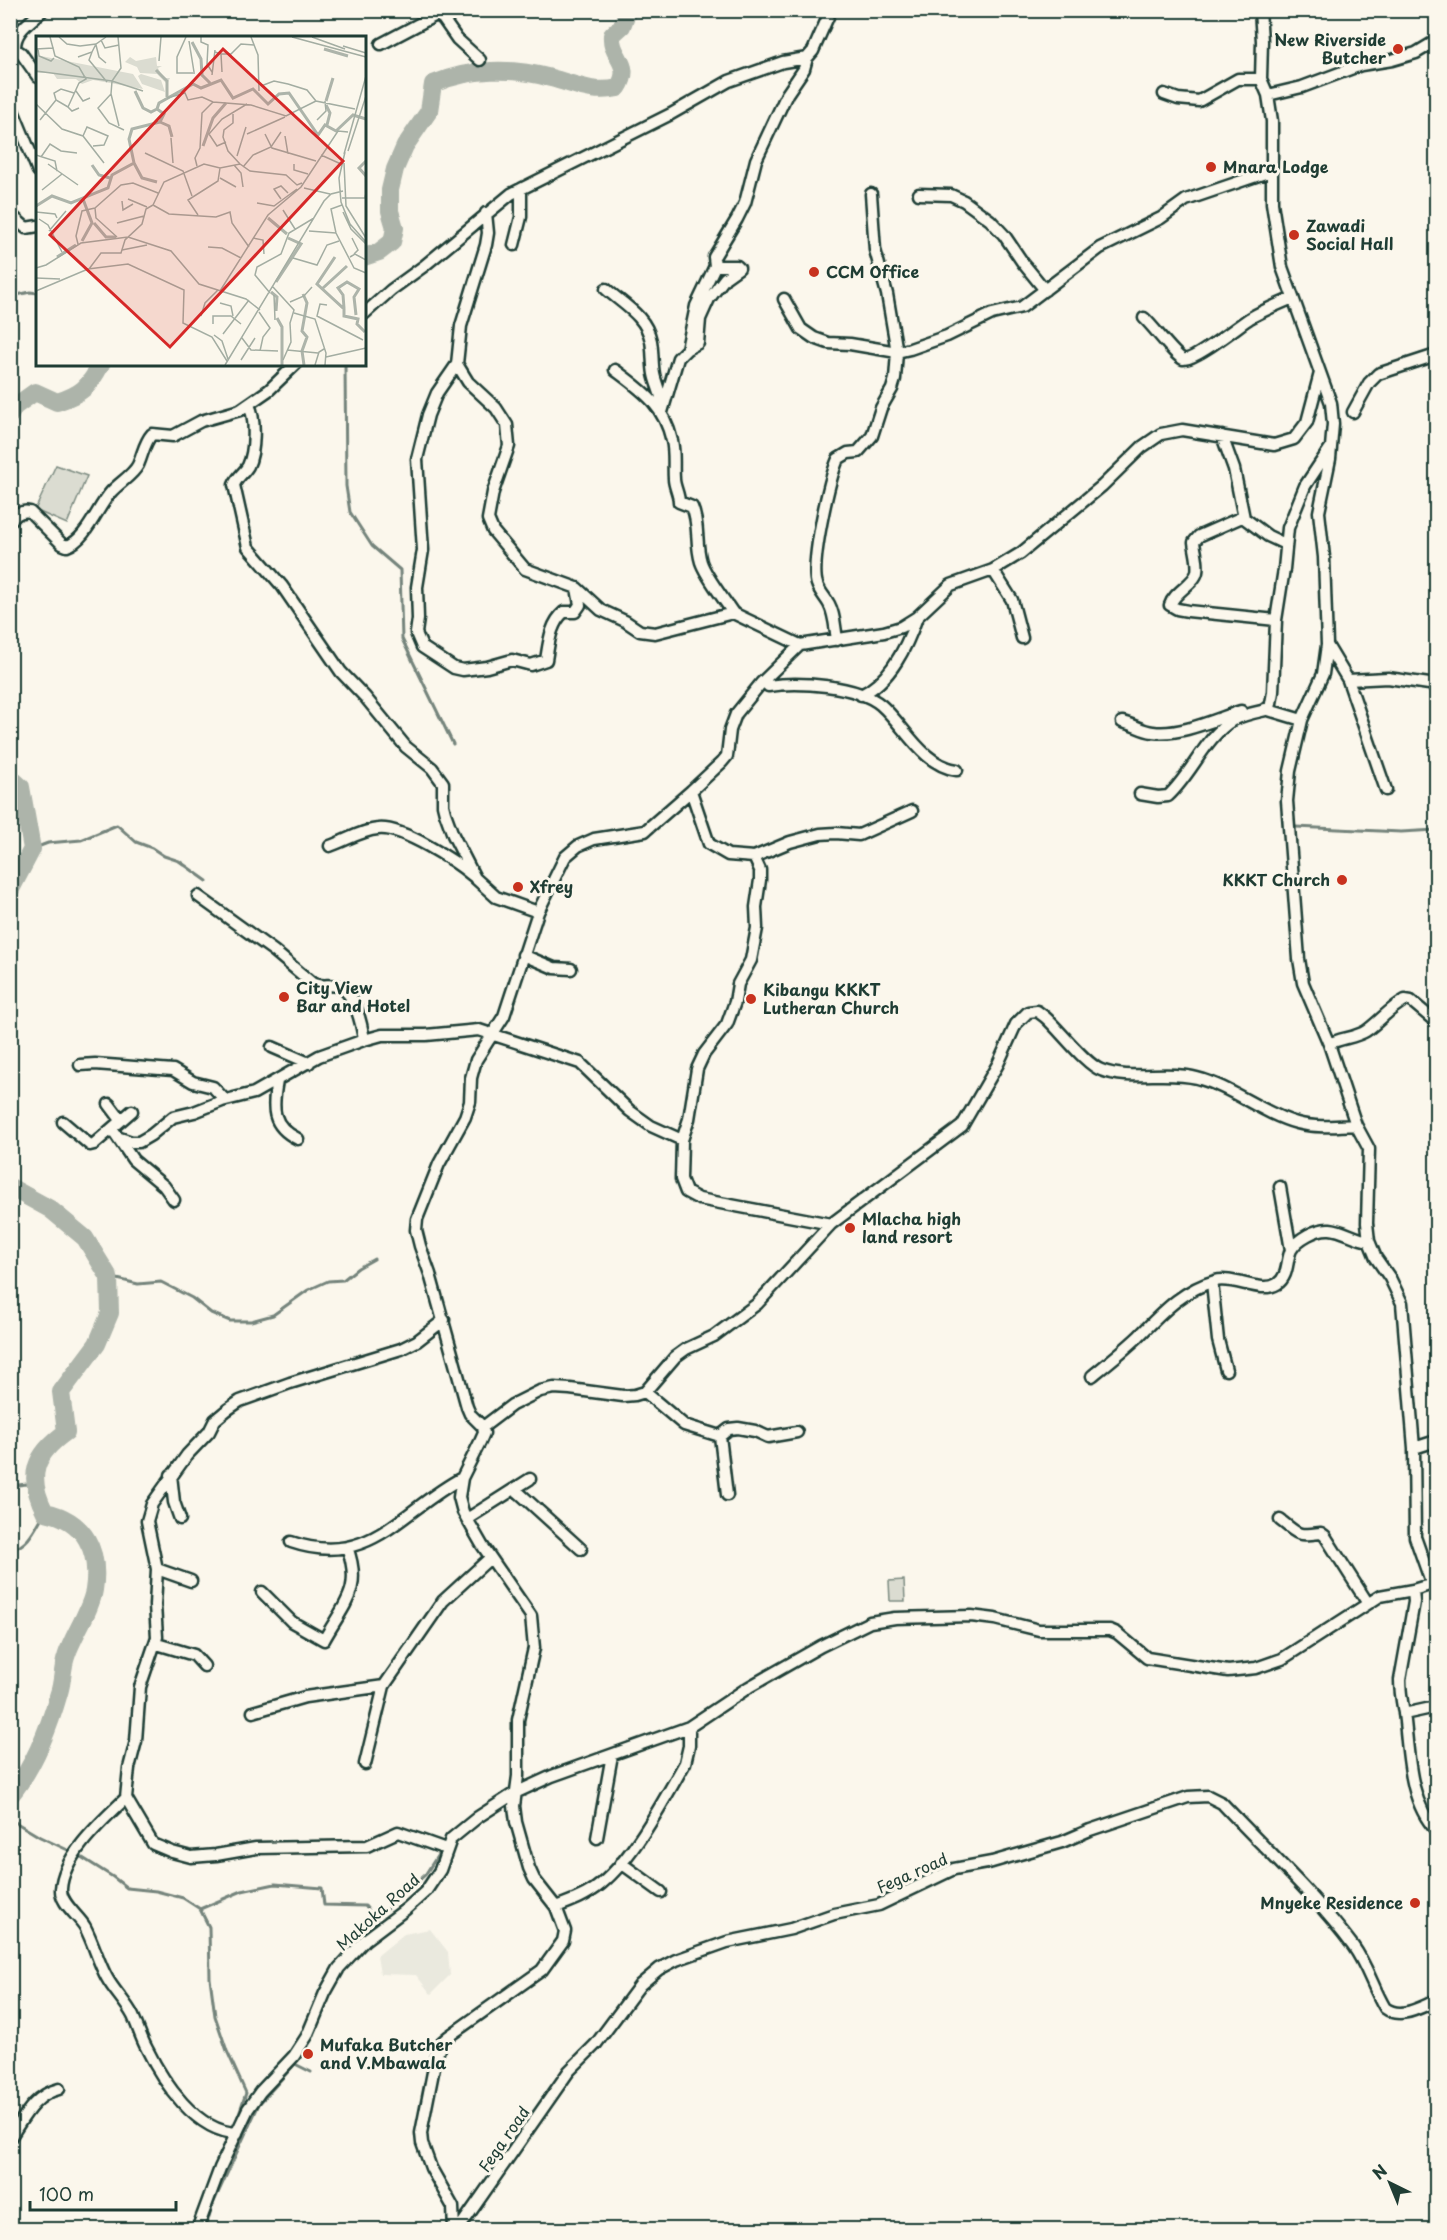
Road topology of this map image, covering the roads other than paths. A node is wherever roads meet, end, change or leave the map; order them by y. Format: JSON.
{"nodes":[{"id":1,"x":43,"y":10,"type":"edge"},
{"id":2,"x":831,"y":10,"type":"edge"},
{"id":3,"x":1260,"y":10,"type":"edge"},
{"id":4,"x":433,"y":13,"type":"edge"},
{"id":5,"x":1437,"y":41,"type":"edge"},
{"id":6,"x":381,"y":44,"type":"dead end"},
{"id":7,"x":13,"y":50,"type":"edge"},
{"id":8,"x":807,"y":58,"type":"junction"},
{"id":9,"x":480,"y":60,"type":"dead end"},
{"id":10,"x":36,"y":74,"type":"edge"},
{"id":11,"x":1261,"y":79,"type":"junction"},
{"id":12,"x":1164,"y":94,"type":"dead end"},
{"id":13,"x":1268,"y":95,"type":"junction"},
{"id":14,"x":10,"y":104,"type":"edge"},
{"id":15,"x":36,"y":166,"type":"edge"},
{"id":16,"x":1270,"y":171,"type":"junction"},
{"id":17,"x":521,"y":189,"type":"junction"},
{"id":18,"x":871,"y":194,"type":"dead end"},
{"id":19,"x":919,"y":195,"type":"dead end"},
{"id":20,"x":486,"y":213,"type":"junction"},
{"id":21,"x":10,"y":214,"type":"edge"},
{"id":22,"x":36,"y":226,"type":"edge"},
{"id":23,"x":514,"y":246,"type":"dead end"},
{"id":24,"x":715,"y":266,"type":"junction"},
{"id":25,"x":606,"y":289,"type":"dead end"},
{"id":26,"x":1045,"y":290,"type":"junction"},
{"id":27,"x":1293,"y":298,"type":"junction"},
{"id":28,"x":784,"y":299,"type":"dead end"},
{"id":29,"x":366,"y":312,"type":"edge"},
{"id":30,"x":1143,"y":318,"type":"dead end"},
{"id":31,"x":687,"y":349,"type":"junction"},
{"id":32,"x":897,"y":352,"type":"junction"},
{"id":33,"x":1437,"y":355,"type":"edge"},
{"id":34,"x":457,"y":364,"type":"junction"},
{"id":35,"x":294,"y":366,"type":"edge"},
{"id":36,"x":615,"y":370,"type":"dead end"},
{"id":37,"x":1321,"y":372,"type":"junction"},
{"id":38,"x":249,"y":405,"type":"junction"},
{"id":39,"x":662,"y":412,"type":"junction"},
{"id":40,"x":1353,"y":412,"type":"dead end"},
{"id":41,"x":1222,"y":436,"type":"junction"},
{"id":42,"x":1331,"y":447,"type":"junction"},
{"id":43,"x":1244,"y":518,"type":"junction"},
{"id":44,"x":10,"y":522,"type":"edge"},
{"id":45,"x":1285,"y":544,"type":"junction"},
{"id":46,"x":993,"y":570,"type":"junction"},
{"id":47,"x":577,"y":588,"type":"junction"},
{"id":48,"x":733,"y":614,"type":"junction"},
{"id":49,"x":917,"y":617,"type":"junction"},
{"id":50,"x":1276,"y":620,"type":"junction"},
{"id":51,"x":1022,"y":638,"type":"dead end"},
{"id":52,"x":837,"y":640,"type":"junction"},
{"id":53,"x":800,"y":645,"type":"junction"},
{"id":54,"x":1327,"y":645,"type":"junction"},
{"id":55,"x":1348,"y":680,"type":"junction"},
{"id":56,"x":1437,"y":685,"type":"edge"},
{"id":57,"x":768,"y":686,"type":"dead end"},
{"id":58,"x":861,"y":695,"type":"junction"},
{"id":59,"x":1270,"y":709,"type":"junction"},
{"id":60,"x":1302,"y":720,"type":"junction"},
{"id":61,"x":1122,"y":722,"type":"dead end"},
{"id":62,"x":957,"y":770,"type":"dead end"},
{"id":63,"x":1386,"y":790,"type":"dead end"},
{"id":64,"x":691,"y":791,"type":"junction"},
{"id":65,"x":1140,"y":794,"type":"dead end"},
{"id":66,"x":912,"y":811,"type":"dead end"},
{"id":67,"x":330,"y":846,"type":"dead end"},
{"id":68,"x":754,"y":857,"type":"junction"},
{"id":69,"x":475,"y":878,"type":"junction"},
{"id":70,"x":198,"y":896,"type":"dead end"},
{"id":71,"x":538,"y":912,"type":"junction"},
{"id":72,"x":523,"y":955,"type":"junction"},
{"id":73,"x":571,"y":969,"type":"dead end"},
{"id":74,"x":1437,"y":1022,"type":"edge"},
{"id":75,"x":494,"y":1035,"type":"junction"},
{"id":76,"x":364,"y":1040,"type":"junction"},
{"id":77,"x":1329,"y":1044,"type":"junction"},
{"id":78,"x":272,"y":1047,"type":"dead end"},
{"id":79,"x":309,"y":1063,"type":"junction"},
{"id":80,"x":80,"y":1065,"type":"dead end"},
{"id":81,"x":277,"y":1081,"type":"junction"},
{"id":82,"x":225,"y":1100,"type":"junction"},
{"id":83,"x":109,"y":1104,"type":"dead end"},
{"id":84,"x":132,"y":1111,"type":"dead end"},
{"id":85,"x":121,"y":1119,"type":"junction"},
{"id":86,"x":63,"y":1122,"type":"dead end"},
{"id":87,"x":1356,"y":1125,"type":"junction"},
{"id":88,"x":112,"y":1129,"type":"junction"},
{"id":89,"x":120,"y":1138,"type":"junction"},
{"id":90,"x":298,"y":1139,"type":"dead end"},
{"id":91,"x":682,"y":1140,"type":"junction"},
{"id":92,"x":1280,"y":1187,"type":"dead end"},
{"id":93,"x":174,"y":1200,"type":"dead end"},
{"id":94,"x":831,"y":1224,"type":"junction"},
{"id":95,"x":1369,"y":1241,"type":"junction"},
{"id":96,"x":1291,"y":1250,"type":"junction"},
{"id":97,"x":1212,"y":1282,"type":"junction"},
{"id":98,"x":444,"y":1320,"type":"junction"},
{"id":99,"x":1226,"y":1370,"type":"dead end"},
{"id":100,"x":1092,"y":1376,"type":"dead end"},
{"id":101,"x":645,"y":1392,"type":"junction"},
{"id":102,"x":483,"y":1427,"type":"junction"},
{"id":103,"x":797,"y":1432,"type":"dead end"},
{"id":104,"x":720,"y":1436,"type":"junction"},
{"id":105,"x":1437,"y":1441,"type":"edge"},
{"id":106,"x":1414,"y":1448,"type":"junction"},
{"id":107,"x":171,"y":1475,"type":"junction"},
{"id":108,"x":462,"y":1479,"type":"junction"},
{"id":109,"x":530,"y":1479,"type":"dead end"},
{"id":110,"x":516,"y":1490,"type":"junction"},
{"id":111,"x":727,"y":1495,"type":"dead end"},
{"id":112,"x":180,"y":1519,"type":"dead end"},
{"id":113,"x":467,"y":1519,"type":"junction"},
{"id":114,"x":1280,"y":1520,"type":"dead end"},
{"id":115,"x":291,"y":1542,"type":"dead end"},
{"id":116,"x":347,"y":1547,"type":"junction"},
{"id":117,"x":582,"y":1549,"type":"dead end"},
{"id":118,"x":490,"y":1558,"type":"junction"},
{"id":119,"x":157,"y":1569,"type":"junction"},
{"id":120,"x":191,"y":1581,"type":"dead end"},
{"id":121,"x":1434,"y":1584,"type":"edge"},
{"id":122,"x":1413,"y":1590,"type":"junction"},
{"id":123,"x":262,"y":1592,"type":"dead end"},
{"id":124,"x":1367,"y":1602,"type":"junction"},
{"id":125,"x":156,"y":1644,"type":"junction"},
{"id":126,"x":204,"y":1666,"type":"dead end"},
{"id":127,"x":384,"y":1686,"type":"junction"},
{"id":128,"x":1437,"y":1707,"type":"edge"},
{"id":129,"x":253,"y":1712,"type":"dead end"},
{"id":130,"x":1404,"y":1714,"type":"junction"},
{"id":131,"x":689,"y":1727,"type":"junction"},
{"id":132,"x":612,"y":1755,"type":"junction"},
{"id":133,"x":365,"y":1764,"type":"dead end"},
{"id":134,"x":515,"y":1793,"type":"junction"},
{"id":135,"x":126,"y":1798,"type":"junction"},
{"id":136,"x":1437,"y":1830,"type":"edge"},
{"id":137,"x":597,"y":1838,"type":"dead end"},
{"id":138,"x":446,"y":1849,"type":"junction"},
{"id":139,"x":621,"y":1863,"type":"junction"},
{"id":140,"x":661,"y":1892,"type":"dead end"},
{"id":141,"x":556,"y":1907,"type":"junction"},
{"id":142,"x":1437,"y":2001,"type":"edge"},
{"id":143,"x":59,"y":2089,"type":"dead end"},
{"id":144,"x":237,"y":2133,"type":"junction"},
{"id":145,"x":10,"y":2138,"type":"edge"},
{"id":146,"x":197,"y":2229,"type":"edge"},
{"id":147,"x":453,"y":2229,"type":"edge"},
{"id":148,"x":458,"y":2229,"type":"edge"}],
"edges":[{"from":1,"to":7,"type":"street"},
{"from":2,"to":8,"type":"street"},
{"from":3,"to":11,"type":"street"},
{"from":4,"to":6,"type":"street"},
{"from":4,"to":9,"type":"street"},
{"from":5,"to":13,"type":"street"},
{"from":7,"to":10,"type":"street"},
{"from":8,"to":17,"type":"street"},
{"from":8,"to":24,"type":"street"},
{"from":11,"to":12,"type":"street"},
{"from":11,"to":13,"type":"street"},
{"from":13,"to":16,"type":"street"},
{"from":14,"to":15,"type":"street"},
{"from":16,"to":26,"type":"street"},
{"from":16,"to":27,"type":"street"},
{"from":17,"to":20,"type":"street"},
{"from":17,"to":23,"type":"street"},
{"from":18,"to":32,"type":"street"},
{"from":19,"to":26,"type":"street"},
{"from":20,"to":29,"type":"street"},
{"from":20,"to":34,"type":"street"},
{"from":21,"to":22,"type":"street"},
{"from":24,"to":31,"type":"street"},
{"from":24,"to":31,"type":"street"},
{"from":25,"to":39,"type":"street"},
{"from":26,"to":32,"type":"street"},
{"from":27,"to":30,"type":"street"},
{"from":27,"to":37,"type":"street"},
{"from":28,"to":32,"type":"street"},
{"from":31,"to":39,"type":"street"},
{"from":32,"to":52,"type":"street"},
{"from":33,"to":40,"type":"street"},
{"from":34,"to":47,"type":"street"},
{"from":34,"to":47,"type":"street"},
{"from":35,"to":38,"type":"street"},
{"from":36,"to":39,"type":"street"},
{"from":37,"to":41,"type":"street"},
{"from":37,"to":42,"type":"street"},
{"from":38,"to":44,"type":"street"},
{"from":38,"to":69,"type":"street"},
{"from":39,"to":48,"type":"street"},
{"from":41,"to":43,"type":"street"},
{"from":41,"to":46,"type":"street"},
{"from":42,"to":45,"type":"street"},
{"from":42,"to":54,"type":"street"},
{"from":43,"to":45,"type":"street"},
{"from":43,"to":50,"type":"street"},
{"from":45,"to":50,"type":"street"},
{"from":46,"to":49,"type":"street"},
{"from":46,"to":51,"type":"street"},
{"from":47,"to":48,"type":"street"},
{"from":48,"to":53,"type":"street"},
{"from":49,"to":52,"type":"street"},
{"from":49,"to":58,"type":"street"},
{"from":50,"to":59,"type":"street"},
{"from":52,"to":53,"type":"street"},
{"from":53,"to":64,"type":"street"},
{"from":54,"to":55,"type":"street"},
{"from":54,"to":60,"type":"street"},
{"from":55,"to":56,"type":"street"},
{"from":55,"to":63,"type":"street"},
{"from":57,"to":58,"type":"street"},
{"from":58,"to":62,"type":"street"},
{"from":59,"to":60,"type":"street"},
{"from":59,"to":61,"type":"street"},
{"from":59,"to":65,"type":"street"},
{"from":60,"to":77,"type":"street"},
{"from":64,"to":68,"type":"street"},
{"from":64,"to":71,"type":"street"},
{"from":66,"to":68,"type":"street"},
{"from":67,"to":69,"type":"street"},
{"from":68,"to":91,"type":"street"},
{"from":69,"to":71,"type":"street"},
{"from":70,"to":76,"type":"street"},
{"from":71,"to":72,"type":"street"},
{"from":72,"to":73,"type":"street"},
{"from":72,"to":75,"type":"street"},
{"from":74,"to":77,"type":"street"},
{"from":75,"to":76,"type":"street"},
{"from":75,"to":91,"type":"street"},
{"from":75,"to":98,"type":"street"},
{"from":76,"to":79,"type":"street"},
{"from":77,"to":87,"type":"street"},
{"from":78,"to":79,"type":"street"},
{"from":79,"to":81,"type":"street"},
{"from":80,"to":82,"type":"street"},
{"from":81,"to":82,"type":"street"},
{"from":81,"to":90,"type":"street"},
{"from":82,"to":89,"type":"street"},
{"from":83,"to":85,"type":"street"},
{"from":84,"to":85,"type":"street"},
{"from":85,"to":88,"type":"street"},
{"from":86,"to":88,"type":"street"},
{"from":87,"to":94,"type":"street"},
{"from":87,"to":95,"type":"street"},
{"from":88,"to":89,"type":"street"},
{"from":89,"to":93,"type":"street"},
{"from":91,"to":94,"type":"street"},
{"from":92,"to":96,"type":"street"},
{"from":94,"to":101,"type":"street"},
{"from":95,"to":96,"type":"street"},
{"from":95,"to":106,"type":"street"},
{"from":96,"to":97,"type":"street"},
{"from":97,"to":99,"type":"street"},
{"from":97,"to":100,"type":"street"},
{"from":98,"to":102,"type":"street"},
{"from":98,"to":107,"type":"street"},
{"from":101,"to":102,"type":"street"},
{"from":101,"to":104,"type":"street"},
{"from":102,"to":108,"type":"street"},
{"from":103,"to":104,"type":"street"},
{"from":104,"to":111,"type":"street"},
{"from":105,"to":106,"type":"street"},
{"from":106,"to":121,"type":"street"},
{"from":107,"to":112,"type":"street"},
{"from":107,"to":119,"type":"street"},
{"from":108,"to":113,"type":"street"},
{"from":108,"to":116,"type":"street"},
{"from":109,"to":110,"type":"street"},
{"from":110,"to":113,"type":"street"},
{"from":110,"to":117,"type":"street"},
{"from":113,"to":118,"type":"street"},
{"from":114,"to":124,"type":"street"},
{"from":115,"to":116,"type":"street"},
{"from":116,"to":123,"type":"street"},
{"from":118,"to":127,"type":"street"},
{"from":118,"to":134,"type":"street"},
{"from":119,"to":120,"type":"street"},
{"from":119,"to":125,"type":"street"},
{"from":121,"to":122,"type":"street","name":"Makoka Road"},
{"from":122,"to":124,"type":"street","name":"Makoka Road"},
{"from":122,"to":130,"type":"street"},
{"from":124,"to":131,"type":"street","name":"Makoka Road"},
{"from":125,"to":126,"type":"street"},
{"from":125,"to":135,"type":"street"},
{"from":127,"to":129,"type":"street"},
{"from":127,"to":133,"type":"street"},
{"from":128,"to":130,"type":"street"},
{"from":130,"to":136,"type":"street"},
{"from":131,"to":132,"type":"street","name":"Makoka Road"},
{"from":131,"to":139,"type":"street"},
{"from":132,"to":134,"type":"street","name":"Makoka Road"},
{"from":132,"to":137,"type":"street"},
{"from":134,"to":138,"type":"street","name":"Makoka Road"},
{"from":134,"to":141,"type":"street"},
{"from":135,"to":138,"type":"street"},
{"from":135,"to":144,"type":"street"},
{"from":138,"to":144,"type":"street","name":"Makoka Road"},
{"from":139,"to":140,"type":"street"},
{"from":139,"to":141,"type":"street"},
{"from":141,"to":147,"type":"street"},
{"from":142,"to":148,"type":"street","name":"Fega road"},
{"from":143,"to":145,"type":"street"},
{"from":144,"to":146,"type":"street","name":"Makoka Road"}]}
